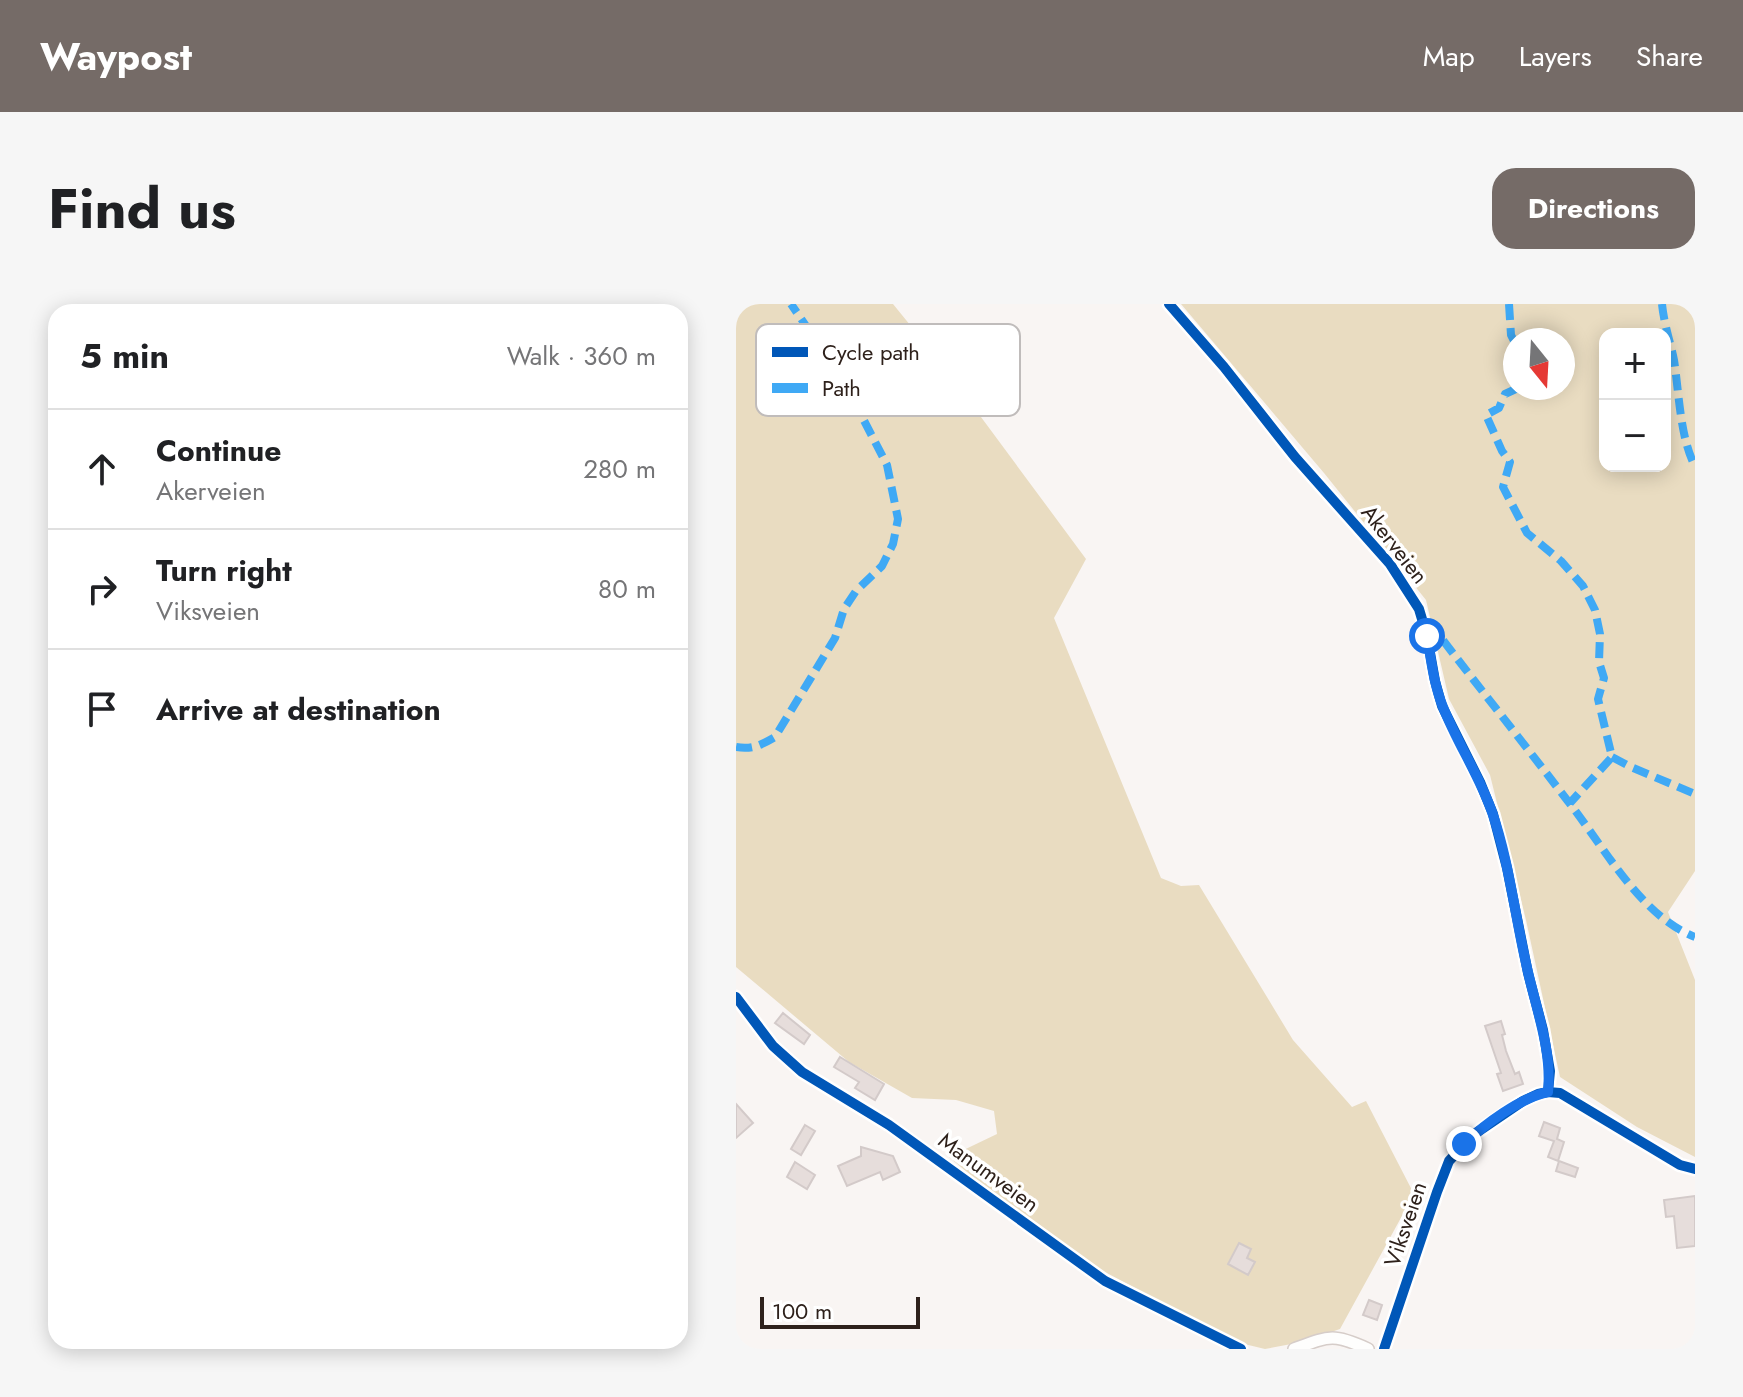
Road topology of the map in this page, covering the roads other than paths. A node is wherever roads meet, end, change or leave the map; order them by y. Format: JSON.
{"nodes":[{"id":1,"x":1169,"y":304,"type":"edge"},
{"id":2,"x":736,"y":997,"type":"edge"},
{"id":3,"x":1548,"y":1092,"type":"junction"},
{"id":4,"x":1695,"y":1169,"type":"edge"},
{"id":5,"x":1241,"y":1349,"type":"edge"},
{"id":6,"x":1294,"y":1349,"type":"edge"},
{"id":7,"x":1368,"y":1349,"type":"edge"},
{"id":8,"x":1384,"y":1349,"type":"edge"}],
"edges":[{"from":1,"to":3,"type":"street","name":"Akerveien"},
{"from":2,"to":5,"type":"street","name":"Manumveien"},
{"from":3,"to":4,"type":"street"},
{"from":3,"to":8,"type":"street","name":"Viksveien"},
{"from":6,"to":7,"type":"street"}]}
